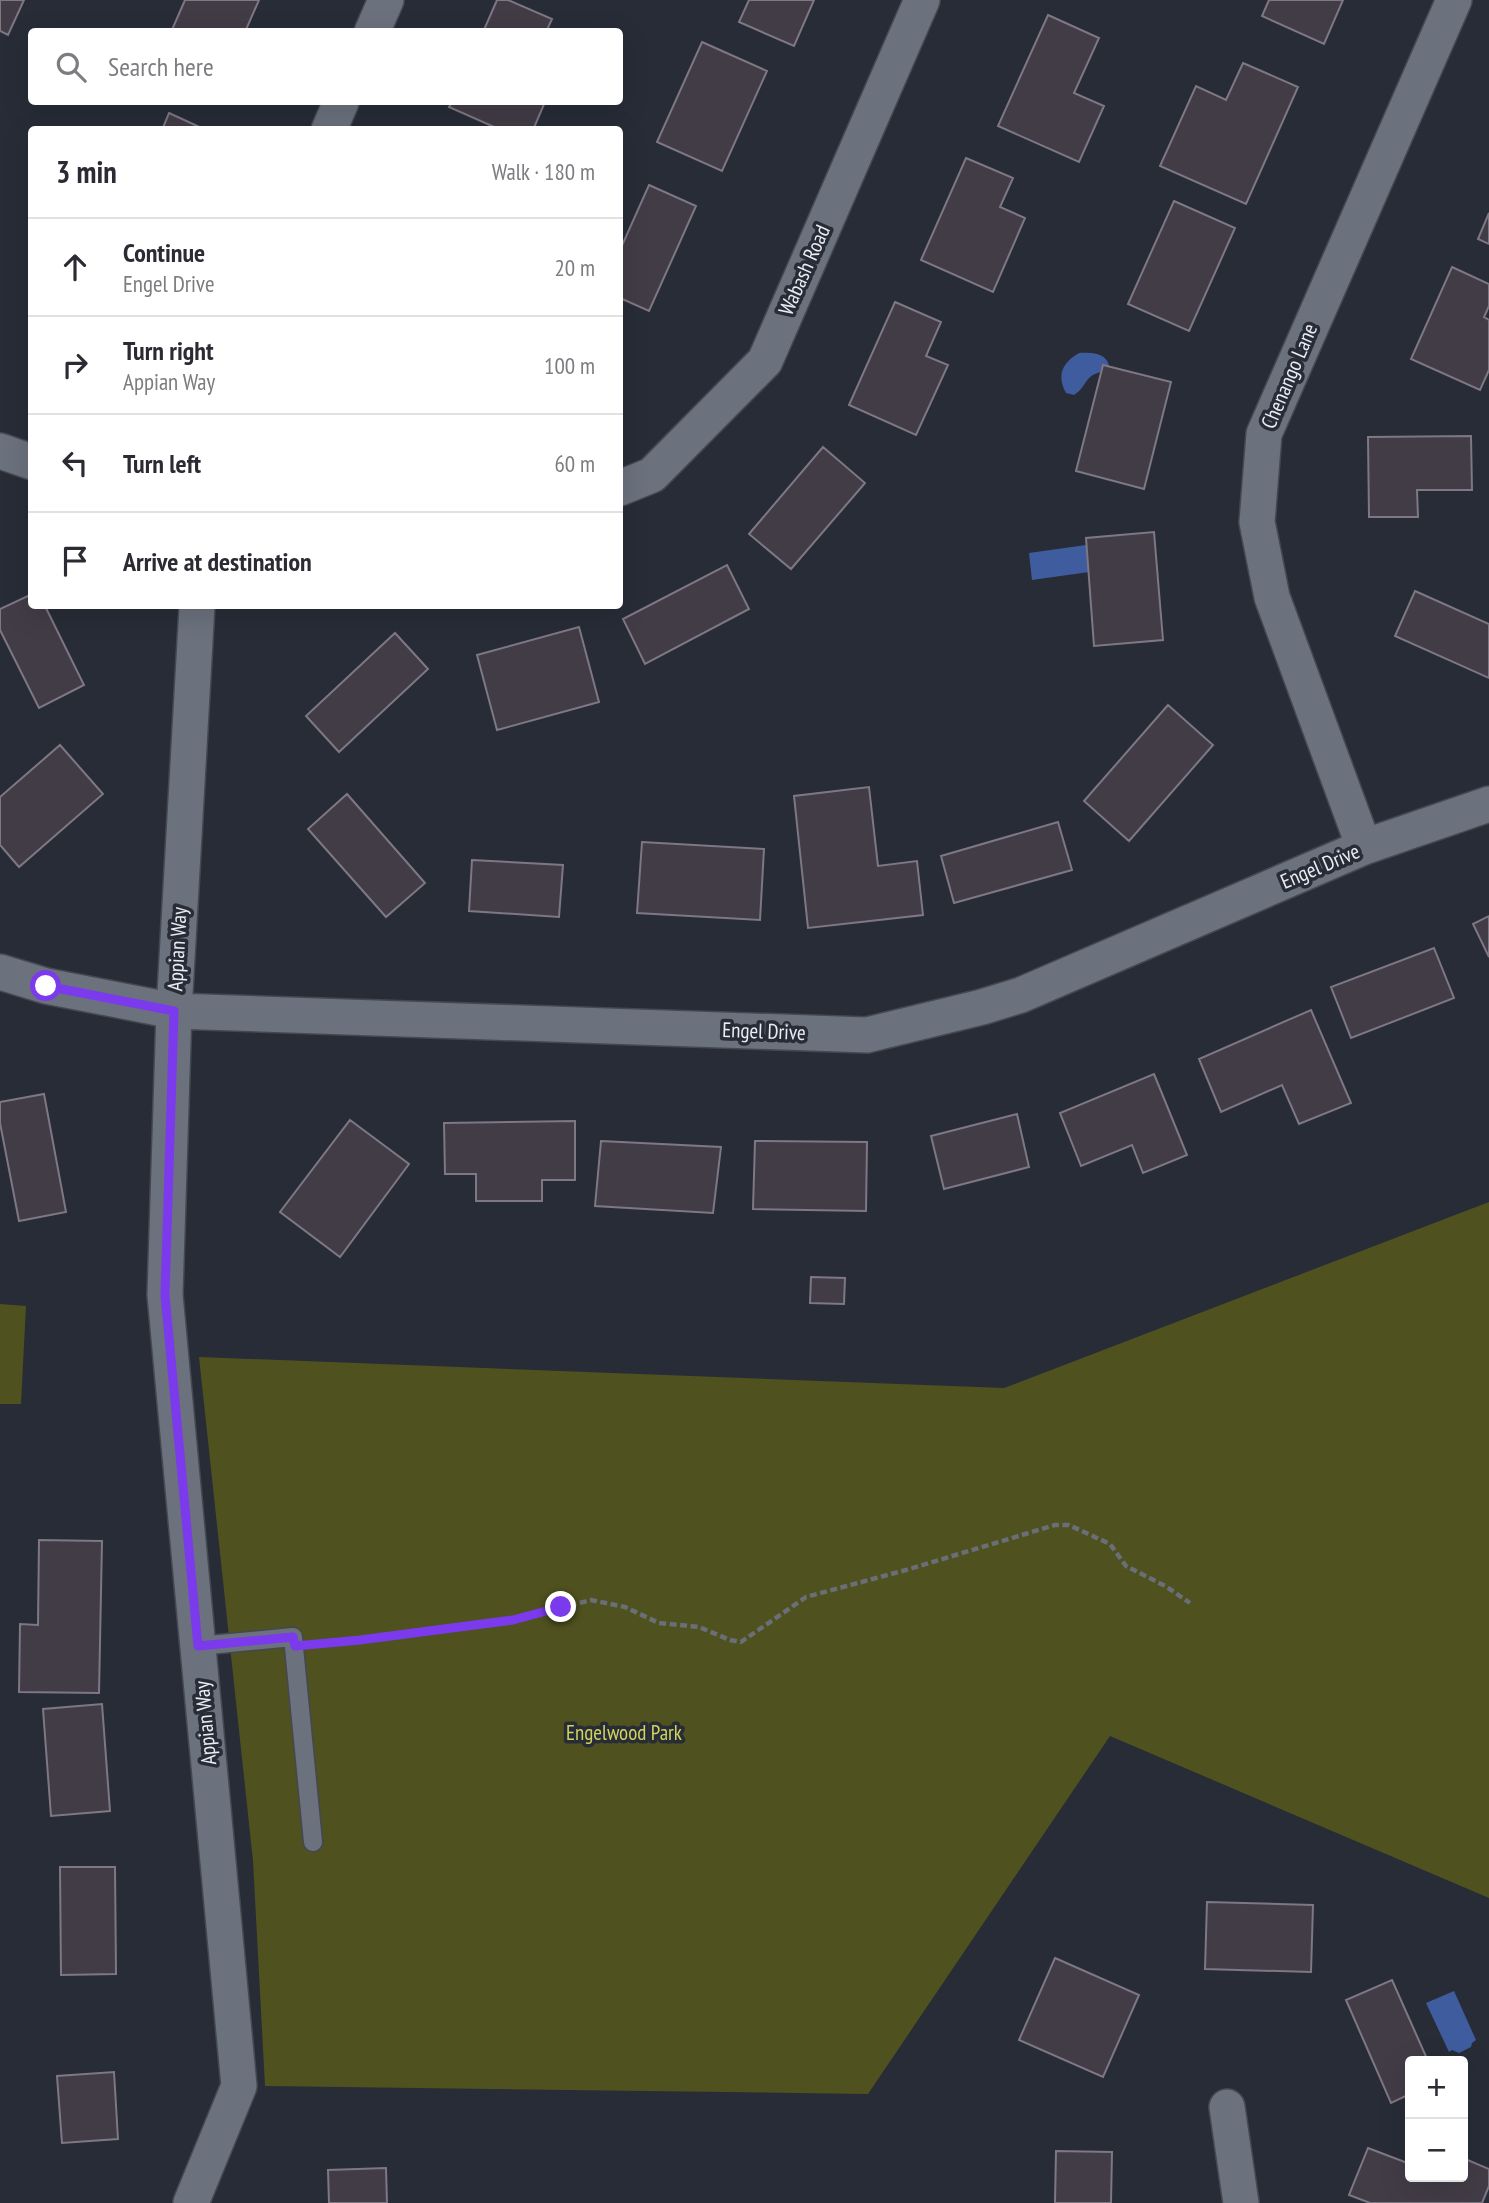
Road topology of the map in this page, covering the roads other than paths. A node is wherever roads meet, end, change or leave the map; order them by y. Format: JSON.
{"nodes":[{"id":1,"x":386,"y":0,"type":"edge"},
{"id":2,"x":922,"y":0,"type":"edge"},
{"id":3,"x":1454,"y":0,"type":"edge"},
{"id":4,"x":374,"y":28,"type":"edge"},
{"id":5,"x":340,"y":105,"type":"edge"},
{"id":6,"x":331,"y":126,"type":"edge"},
{"id":7,"x":0,"y":451,"type":"edge"},
{"id":8,"x":28,"y":461,"type":"edge"},
{"id":9,"x":623,"y":487,"type":"edge"},
{"id":10,"x":197,"y":609,"type":"edge"},
{"id":11,"x":1489,"y":804,"type":"edge"},
{"id":12,"x":1364,"y":847,"type":"junction"},
{"id":13,"x":0,"y":972,"type":"edge"},
{"id":14,"x":174,"y":1011,"type":"junction"},
{"id":15,"x":198,"y":1646,"type":"junction"},
{"id":16,"x":313,"y":1842,"type":"dead end"},
{"id":17,"x":1227,"y":2107,"type":"dead end"},
{"id":18,"x":191,"y":2203,"type":"edge"},
{"id":19,"x":1241,"y":2203,"type":"edge"}],
"edges":[{"from":1,"to":4,"type":"street"},
{"from":2,"to":9,"type":"street","name":"Wabash Road"},
{"from":3,"to":12,"type":"street","name":"Chenango Lane"},
{"from":5,"to":6,"type":"street"},
{"from":7,"to":8,"type":"street"},
{"from":10,"to":14,"type":"street","name":"Appian Way"},
{"from":11,"to":12,"type":"street","name":"Engel Drive"},
{"from":12,"to":14,"type":"street","name":"Engel Drive"},
{"from":13,"to":14,"type":"street","name":"Engel Drive"},
{"from":14,"to":15,"type":"street","name":"Appian Way"},
{"from":15,"to":16,"type":"lane"},
{"from":15,"to":18,"type":"street","name":"Appian Way"},
{"from":17,"to":19,"type":"street"}]}
